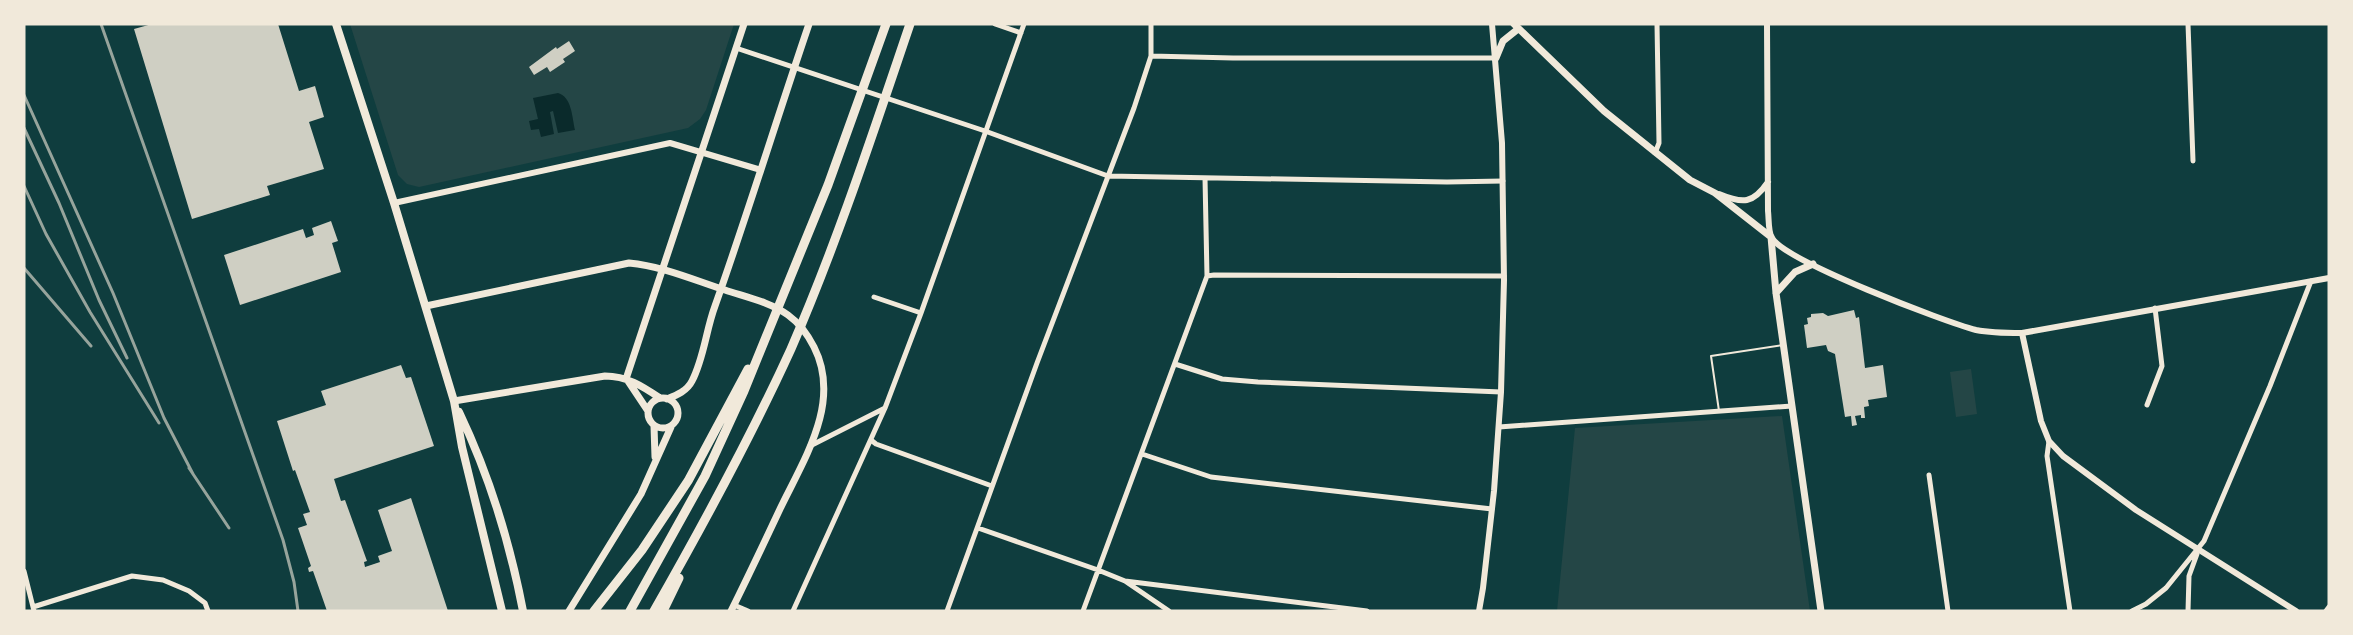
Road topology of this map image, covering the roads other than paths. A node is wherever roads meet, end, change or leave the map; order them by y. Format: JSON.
{"nodes":[{"id":1,"x":336,"y":24,"type":"edge"},
{"id":2,"x":744,"y":24,"type":"edge"},
{"id":3,"x":809,"y":24,"type":"edge"},
{"id":4,"x":886,"y":24,"type":"edge"},
{"id":5,"x":910,"y":24,"type":"edge"},
{"id":6,"x":995,"y":24,"type":"edge"},
{"id":7,"x":1024,"y":24,"type":"edge"},
{"id":8,"x":1151,"y":24,"type":"edge"},
{"id":9,"x":1492,"y":24,"type":"edge"},
{"id":10,"x":1657,"y":24,"type":"edge"},
{"id":11,"x":1767,"y":24,"type":"edge"},
{"id":12,"x":2188,"y":24,"type":"edge"},
{"id":13,"x":1516,"y":27,"type":"edge"},
{"id":14,"x":1021,"y":33,"type":"junction"},
{"id":15,"x":736,"y":48,"type":"junction"},
{"id":16,"x":1151,"y":56,"type":"junction"},
{"id":17,"x":1496,"y":58,"type":"junction"},
{"id":18,"x":794,"y":67,"type":"junction"},
{"id":19,"x":985,"y":131,"type":"junction"},
{"id":20,"x":701,"y":150,"type":"junction"},
{"id":21,"x":1655,"y":153,"type":"junction"},
{"id":22,"x":2193,"y":161,"type":"dead end"},
{"id":23,"x":761,"y":170,"type":"junction"},
{"id":24,"x":1108,"y":177,"type":"junction"},
{"id":25,"x":1205,"y":178,"type":"junction"},
{"id":26,"x":1503,"y":181,"type":"junction"},
{"id":27,"x":1769,"y":181,"type":"junction"},
{"id":28,"x":1715,"y":193,"type":"junction"},
{"id":29,"x":394,"y":203,"type":"junction"},
{"id":30,"x":1771,"y":237,"type":"junction"},
{"id":31,"x":1813,"y":264,"type":"junction"},
{"id":32,"x":662,"y":270,"type":"junction"},
{"id":33,"x":1207,"y":276,"type":"junction"},
{"id":34,"x":1504,"y":276,"type":"junction"},
{"id":35,"x":2329,"y":278,"type":"edge"},
{"id":36,"x":2311,"y":281,"type":"junction"},
{"id":37,"x":721,"y":289,"type":"junction"},
{"id":38,"x":1776,"y":293,"type":"junction"},
{"id":39,"x":874,"y":297,"type":"dead end"},
{"id":40,"x":426,"y":306,"type":"junction"},
{"id":41,"x":2155,"y":308,"type":"junction"},
{"id":42,"x":921,"y":313,"type":"junction"},
{"id":43,"x":767,"y":333,"type":"junction"},
{"id":44,"x":2022,"y":333,"type":"junction"},
{"id":45,"x":1783,"y":345,"type":"junction"},
{"id":46,"x":1175,"y":364,"type":"junction"},
{"id":47,"x":626,"y":379,"type":"junction"},
{"id":48,"x":1501,"y":392,"type":"junction"},
{"id":49,"x":663,"y":398,"type":"junction"},
{"id":50,"x":454,"y":401,"type":"junction"},
{"id":51,"x":2147,"y":405,"type":"dead end"},
{"id":52,"x":1792,"y":406,"type":"junction"},
{"id":53,"x":885,"y":408,"type":"junction"},
{"id":54,"x":648,"y":411,"type":"junction"},
{"id":55,"x":1719,"y":411,"type":"junction"},
{"id":56,"x":654,"y":426,"type":"junction"},
{"id":57,"x":671,"y":427,"type":"junction"},
{"id":58,"x":1500,"y":427,"type":"junction"},
{"id":59,"x":871,"y":440,"type":"junction"},
{"id":60,"x":2049,"y":441,"type":"junction"},
{"id":61,"x":810,"y":446,"type":"junction"},
{"id":62,"x":1142,"y":454,"type":"junction"},
{"id":63,"x":655,"y":463,"type":"junction"},
{"id":64,"x":1929,"y":475,"type":"dead end"},
{"id":65,"x":993,"y":486,"type":"junction"},
{"id":66,"x":1492,"y":509,"type":"junction"},
{"id":67,"x":710,"y":513,"type":"junction"},
{"id":68,"x":978,"y":528,"type":"junction"},
{"id":69,"x":2199,"y":549,"type":"junction"},
{"id":70,"x":1098,"y":570,"type":"junction"},
{"id":71,"x":24,"y":571,"type":"edge"},
{"id":72,"x":1125,"y":581,"type":"junction"},
{"id":73,"x":2329,"y":607,"type":"edge"},
{"id":74,"x":522,"y":608,"type":"edge"},
{"id":75,"x":733,"y":608,"type":"edge"},
{"id":76,"x":33,"y":609,"type":"edge"},
{"id":77,"x":208,"y":611,"type":"edge"},
{"id":78,"x":502,"y":611,"type":"edge"},
{"id":79,"x":529,"y":611,"type":"edge"},
{"id":80,"x":569,"y":611,"type":"edge"},
{"id":81,"x":594,"y":611,"type":"edge"},
{"id":82,"x":630,"y":611,"type":"edge"},
{"id":83,"x":654,"y":611,"type":"edge"},
{"id":84,"x":663,"y":611,"type":"edge"},
{"id":85,"x":748,"y":611,"type":"edge"},
{"id":86,"x":793,"y":611,"type":"edge"},
{"id":87,"x":947,"y":611,"type":"edge"},
{"id":88,"x":1083,"y":611,"type":"edge"},
{"id":89,"x":1169,"y":611,"type":"edge"},
{"id":90,"x":1367,"y":611,"type":"edge"},
{"id":91,"x":1479,"y":611,"type":"edge"},
{"id":92,"x":1821,"y":611,"type":"edge"},
{"id":93,"x":1948,"y":611,"type":"edge"},
{"id":94,"x":2070,"y":611,"type":"edge"},
{"id":95,"x":2132,"y":611,"type":"edge"},
{"id":96,"x":2188,"y":611,"type":"edge"},
{"id":97,"x":2296,"y":611,"type":"edge"},
{"id":98,"x":2326,"y":611,"type":"edge"}],
"edges":[{"from":1,"to":29,"type":"main road"},
{"from":2,"to":15,"type":"main road"},
{"from":3,"to":18,"type":"main road"},
{"from":4,"to":43,"type":"highway"},
{"from":5,"to":67,"type":"highway"},
{"from":6,"to":14,"type":"street"},
{"from":7,"to":14,"type":"street"},
{"from":8,"to":16,"type":"street"},
{"from":9,"to":17,"type":"street"},
{"from":10,"to":21,"type":"street"},
{"from":11,"to":27,"type":"street"},
{"from":12,"to":22,"type":"street"},
{"from":13,"to":17,"type":"main road"},
{"from":13,"to":21,"type":"main road"},
{"from":14,"to":19,"type":"street"},
{"from":15,"to":18,"type":"street"},
{"from":15,"to":20,"type":"main road"},
{"from":16,"to":17,"type":"street"},
{"from":16,"to":24,"type":"street"},
{"from":17,"to":26,"type":"street"},
{"from":18,"to":19,"type":"street"},
{"from":18,"to":23,"type":"main road"},
{"from":19,"to":24,"type":"street"},
{"from":19,"to":42,"type":"street"},
{"from":20,"to":23,"type":"street"},
{"from":20,"to":29,"type":"street"},
{"from":20,"to":32,"type":"main road"},
{"from":21,"to":28,"type":"main road"},
{"from":23,"to":37,"type":"main road"},
{"from":24,"to":25,"type":"street"},
{"from":24,"to":65,"type":"street"},
{"from":25,"to":26,"type":"street"},
{"from":25,"to":33,"type":"street"},
{"from":26,"to":34,"type":"street"},
{"from":27,"to":28,"type":"street"},
{"from":27,"to":30,"type":"street"},
{"from":28,"to":30,"type":"main road"},
{"from":29,"to":40,"type":"main road"},
{"from":30,"to":31,"type":"street"},
{"from":30,"to":38,"type":"main road"},
{"from":31,"to":38,"type":"main road"},
{"from":31,"to":44,"type":"street"},
{"from":32,"to":37,"type":"main road"},
{"from":32,"to":40,"type":"main road"},
{"from":32,"to":47,"type":"main road"},
{"from":33,"to":34,"type":"street"},
{"from":33,"to":46,"type":"street"},
{"from":34,"to":48,"type":"street"},
{"from":35,"to":36,"type":"street"},
{"from":36,"to":41,"type":"street"},
{"from":36,"to":69,"type":"street"},
{"from":37,"to":49,"type":"main road"},
{"from":37,"to":61,"type":"main road"},
{"from":38,"to":45,"type":"main road"},
{"from":39,"to":42,"type":"street"},
{"from":40,"to":50,"type":"main road"},
{"from":41,"to":44,"type":"street"},
{"from":41,"to":51,"type":"street"},
{"from":42,"to":53,"type":"street"},
{"from":43,"to":81,"type":"highway"},
{"from":43,"to":82,"type":"highway"},
{"from":44,"to":60,"type":"street"},
{"from":45,"to":52,"type":"main road"},
{"from":45,"to":55,"type":"lane"},
{"from":46,"to":48,"type":"street"},
{"from":46,"to":62,"type":"street"},
{"from":47,"to":49,"type":"main road"},
{"from":47,"to":50,"type":"main road"},
{"from":47,"to":54,"type":"main road"},
{"from":48,"to":58,"type":"street"},
{"from":49,"to":54,"type":"main road"},
{"from":49,"to":57,"type":"main road"},
{"from":50,"to":74,"type":"main road"},
{"from":50,"to":78,"type":"main road"},
{"from":52,"to":55,"type":"street"},
{"from":52,"to":92,"type":"main road"},
{"from":53,"to":59,"type":"street"},
{"from":53,"to":61,"type":"street"},
{"from":54,"to":56,"type":"main road"},
{"from":55,"to":58,"type":"street"},
{"from":56,"to":57,"type":"main road"},
{"from":56,"to":63,"type":"main road"},
{"from":57,"to":63,"type":"main road"},
{"from":58,"to":66,"type":"street"},
{"from":59,"to":65,"type":"street"},
{"from":59,"to":86,"type":"street"},
{"from":60,"to":69,"type":"street"},
{"from":60,"to":94,"type":"street"},
{"from":61,"to":75,"type":"main road"},
{"from":62,"to":66,"type":"street"},
{"from":62,"to":70,"type":"street"},
{"from":63,"to":80,"type":"main road"},
{"from":64,"to":93,"type":"street"},
{"from":65,"to":68,"type":"street"},
{"from":66,"to":91,"type":"street"},
{"from":67,"to":83,"type":"highway"},
{"from":67,"to":84,"type":"highway"},
{"from":68,"to":70,"type":"street"},
{"from":68,"to":87,"type":"street"},
{"from":69,"to":95,"type":"street"},
{"from":69,"to":96,"type":"street"},
{"from":69,"to":97,"type":"street"},
{"from":70,"to":72,"type":"street"},
{"from":70,"to":88,"type":"street"},
{"from":71,"to":76,"type":"street"},
{"from":72,"to":89,"type":"street"},
{"from":72,"to":90,"type":"street"},
{"from":73,"to":98,"type":"street"},
{"from":74,"to":79,"type":"main road"},
{"from":75,"to":85,"type":"street"},
{"from":76,"to":77,"type":"street"}]}
